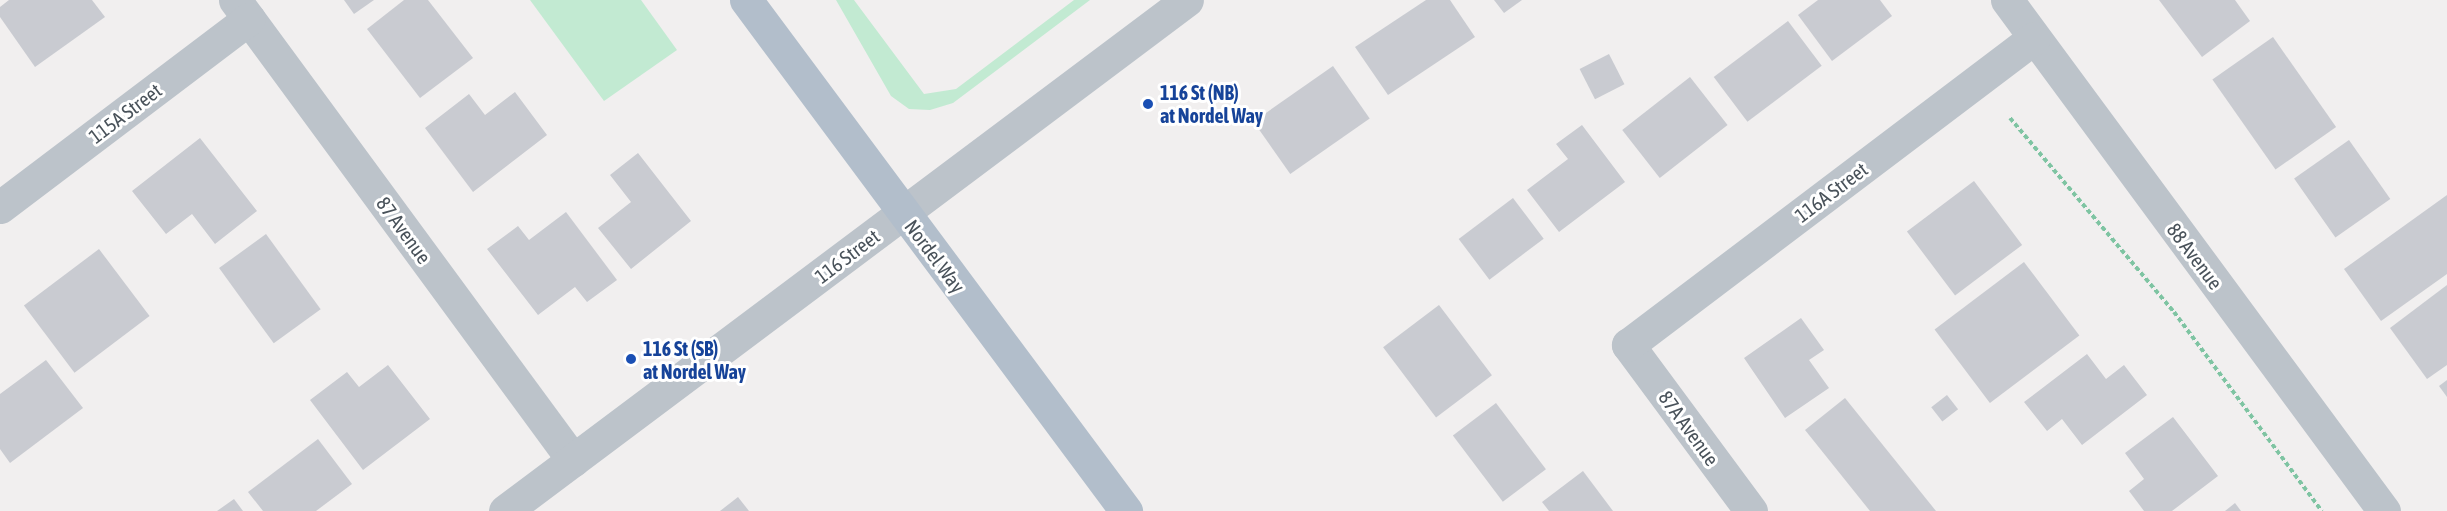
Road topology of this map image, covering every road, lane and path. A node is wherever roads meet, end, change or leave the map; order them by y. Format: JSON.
{"nodes":[{"id":1,"x":746,"y":0,"type":"edge"},
{"id":2,"x":1188,"y":0,"type":"edge"},
{"id":3,"x":2007,"y":0,"type":"edge"},
{"id":4,"x":242,"y":10,"type":"edge"},
{"id":5,"x":2034,"y":38,"type":"junction"},
{"id":6,"x":2010,"y":118,"type":"dead end"},
{"id":7,"x":0,"y":207,"type":"edge"},
{"id":8,"x":903,"y":213,"type":"junction"},
{"id":9,"x":1628,"y":345,"type":"joint"},
{"id":10,"x":573,"y":460,"type":"junction"},
{"id":11,"x":505,"y":511,"type":"edge"},
{"id":12,"x":1126,"y":511,"type":"edge"},
{"id":13,"x":1750,"y":511,"type":"edge"},
{"id":14,"x":2322,"y":511,"type":"edge"},
{"id":15,"x":2384,"y":511,"type":"edge"}],
"edges":[{"from":1,"to":8,"type":"main road","name":"Nordel Way"},
{"from":2,"to":8,"type":"street","name":"116 Street"},
{"from":3,"to":5,"type":"street","name":"88 Avenue"},
{"from":4,"to":7,"type":"street","name":"115A Street"},
{"from":4,"to":10,"type":"street","name":"87 Avenue"},
{"from":5,"to":9,"type":"street","name":"116A Street"},
{"from":5,"to":15,"type":"street","name":"88 Avenue"},
{"from":6,"to":14,"type":"path"},
{"from":8,"to":10,"type":"street","name":"116 Street"},
{"from":8,"to":12,"type":"main road","name":"Nordel Way"},
{"from":9,"to":13,"type":"street","name":"87A Avenue"},
{"from":10,"to":11,"type":"street","name":"116 Street"}]}
